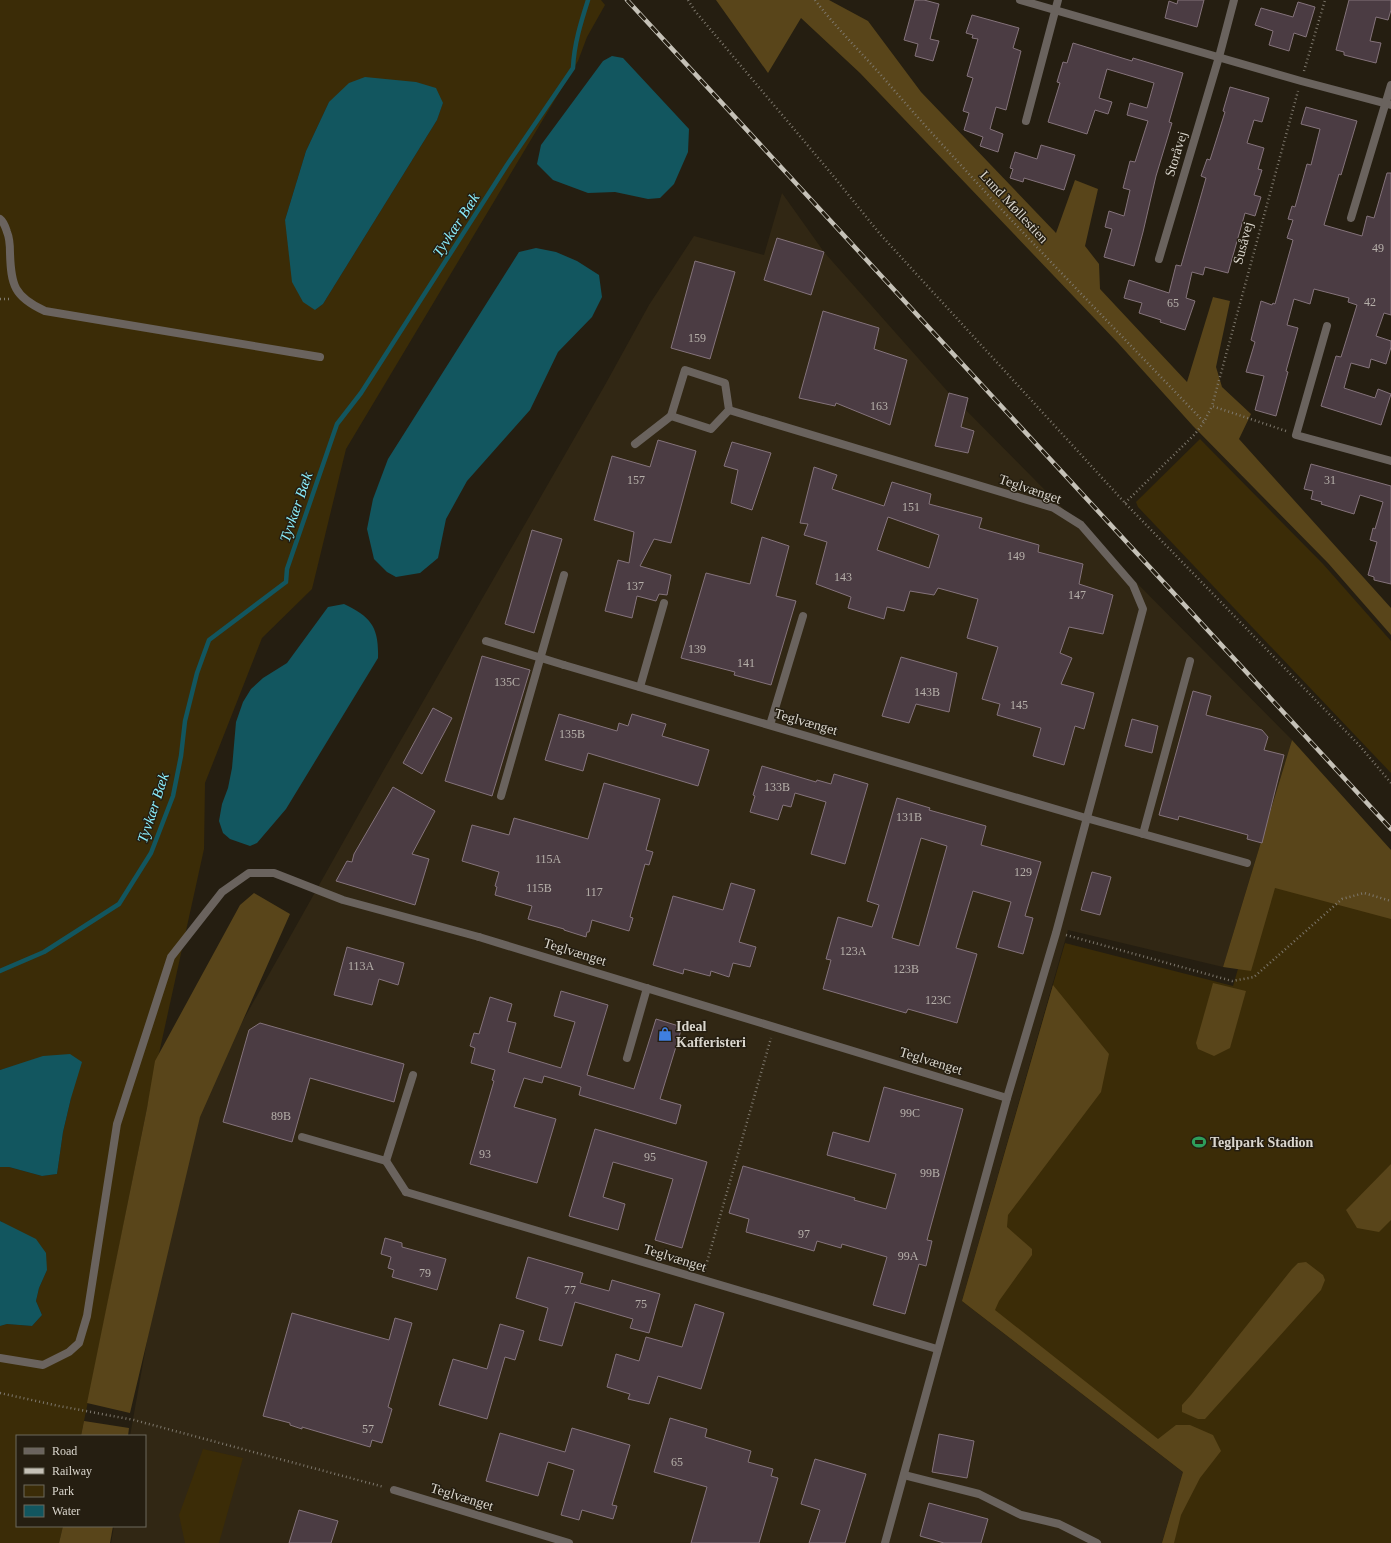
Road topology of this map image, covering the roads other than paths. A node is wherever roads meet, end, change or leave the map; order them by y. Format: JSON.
{"nodes":[{"id":1,"x":1020,"y":0,"type":"edge"},
{"id":2,"x":1058,"y":0,"type":"edge"},
{"id":3,"x":1234,"y":0,"type":"edge"},
{"id":4,"x":1055,"y":9,"type":"junction"},
{"id":5,"x":1219,"y":57,"type":"junction"},
{"id":6,"x":1391,"y":85,"type":"edge"},
{"id":7,"x":1388,"y":104,"type":"edge"},
{"id":8,"x":1026,"y":121,"type":"dead end"},
{"id":9,"x":1352,"y":218,"type":"dead end"},
{"id":10,"x":0,"y":219,"type":"edge"},
{"id":11,"x":1158,"y":259,"type":"dead end"},
{"id":12,"x":1327,"y":326,"type":"dead end"},
{"id":13,"x":320,"y":357,"type":"dead end"},
{"id":14,"x":729,"y":410,"type":"junction"},
{"id":15,"x":671,"y":416,"type":"junction"},
{"id":16,"x":636,"y":444,"type":"dead end"},
{"id":17,"x":1391,"y":461,"type":"edge"},
{"id":18,"x":564,"y":575,"type":"dead end"},
{"id":19,"x":664,"y":603,"type":"dead end"},
{"id":20,"x":803,"y":616,"type":"dead end"},
{"id":21,"x":486,"y":641,"type":"dead end"},
{"id":22,"x":540,"y":657,"type":"junction"},
{"id":23,"x":1190,"y":661,"type":"dead end"},
{"id":24,"x":640,"y":687,"type":"junction"},
{"id":25,"x":770,"y":725,"type":"junction"},
{"id":26,"x":501,"y":796,"type":"dead end"},
{"id":27,"x":1086,"y":818,"type":"junction"},
{"id":28,"x":1142,"y":834,"type":"junction"},
{"id":29,"x":1247,"y":863,"type":"dead end"},
{"id":30,"x":647,"y":988,"type":"junction"},
{"id":31,"x":627,"y":1058,"type":"dead end"},
{"id":32,"x":413,"y":1075,"type":"dead end"},
{"id":33,"x":1008,"y":1098,"type":"junction"},
{"id":34,"x":302,"y":1137,"type":"dead end"},
{"id":35,"x":386,"y":1161,"type":"junction"},
{"id":36,"x":937,"y":1349,"type":"junction"},
{"id":37,"x":0,"y":1358,"type":"edge"},
{"id":38,"x":904,"y":1475,"type":"junction"},
{"id":39,"x":394,"y":1490,"type":"road end"},
{"id":40,"x":569,"y":1543,"type":"edge"},
{"id":41,"x":885,"y":1543,"type":"edge"},
{"id":42,"x":1097,"y":1543,"type":"edge"}],
"edges":[{"from":1,"to":4,"type":"street"},
{"from":2,"to":4,"type":"street"},
{"from":3,"to":5,"type":"street","name":"Storåvej"},
{"from":4,"to":5,"type":"street"},
{"from":4,"to":8,"type":"street"},
{"from":5,"to":7,"type":"street"},
{"from":5,"to":11,"type":"street","name":"Storåvej"},
{"from":6,"to":7,"type":"street"},
{"from":7,"to":9,"type":"street"},
{"from":10,"to":13,"type":"street"},
{"from":12,"to":17,"type":"street"},
{"from":14,"to":15,"type":"street"},
{"from":14,"to":15,"type":"street"},
{"from":14,"to":27,"type":"street","name":"Teglvænget"},
{"from":15,"to":16,"type":"street"},
{"from":18,"to":22,"type":"street"},
{"from":19,"to":24,"type":"street"},
{"from":20,"to":25,"type":"street"},
{"from":21,"to":22,"type":"street","name":"Teglvænget"},
{"from":22,"to":24,"type":"street","name":"Teglvænget"},
{"from":22,"to":26,"type":"street"},
{"from":23,"to":28,"type":"street"},
{"from":24,"to":25,"type":"street","name":"Teglvænget"},
{"from":25,"to":27,"type":"street","name":"Teglvænget"},
{"from":27,"to":28,"type":"street"},
{"from":27,"to":33,"type":"street","name":"Teglvænget"},
{"from":28,"to":29,"type":"street"},
{"from":30,"to":31,"type":"street"},
{"from":30,"to":33,"type":"street","name":"Teglvænget"},
{"from":30,"to":37,"type":"street","name":"Teglvænget"},
{"from":32,"to":35,"type":"street"},
{"from":33,"to":36,"type":"street","name":"Teglvænget"},
{"from":34,"to":35,"type":"street"},
{"from":35,"to":36,"type":"street","name":"Teglvænget"},
{"from":36,"to":38,"type":"street","name":"Teglvænget"},
{"from":38,"to":41,"type":"street","name":"Teglvænget"},
{"from":38,"to":42,"type":"street"},
{"from":39,"to":40,"type":"street","name":"Teglvænget"}]}
